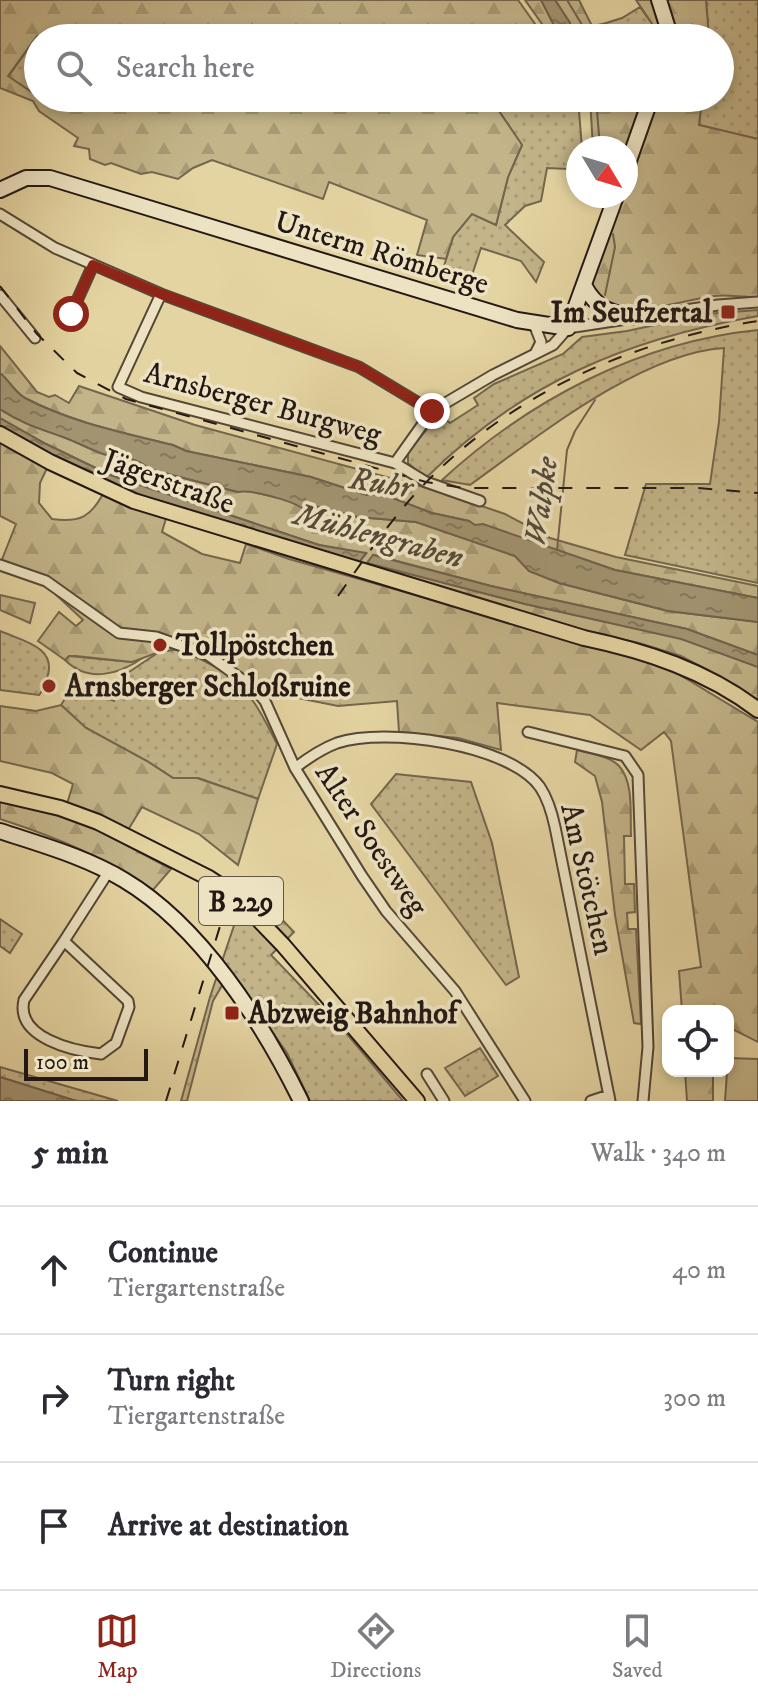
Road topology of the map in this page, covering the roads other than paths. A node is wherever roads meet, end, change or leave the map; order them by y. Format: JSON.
{"nodes":[{"id":1,"x":659,"y":0,"type":"edge"},
{"id":2,"x":667,"y":24,"type":"edge"},
{"id":3,"x":646,"y":112,"type":"edge"},
{"id":4,"x":638,"y":136,"type":"edge"},
{"id":5,"x":0,"y":190,"type":"edge"},
{"id":6,"x":612,"y":208,"type":"edge"},
{"id":7,"x":0,"y":214,"type":"edge"},
{"id":8,"x":93,"y":265,"type":"junction"},
{"id":9,"x":584,"y":285,"type":"junction"},
{"id":10,"x":161,"y":294,"type":"junction"},
{"id":11,"x":0,"y":295,"type":"edge"},
{"id":12,"x":758,"y":302,"type":"edge"},
{"id":13,"x":71,"y":314,"type":"dead end"},
{"id":14,"x":637,"y":317,"type":"junction"},
{"id":15,"x":534,"y":324,"type":"junction"},
{"id":16,"x":568,"y":328,"type":"junction"},
{"id":17,"x":35,"y":338,"type":"dead end"},
{"id":18,"x":535,"y":354,"type":"junction"},
{"id":19,"x":432,"y":411,"type":"junction"},
{"id":20,"x":0,"y":434,"type":"edge"},
{"id":21,"x":395,"y":463,"type":"junction"},
{"id":22,"x":480,"y":501,"type":"dead end"},
{"id":23,"x":0,"y":565,"type":"edge"},
{"id":24,"x":758,"y":710,"type":"edge"},
{"id":25,"x":528,"y":732,"type":"dead end"},
{"id":26,"x":295,"y":768,"type":"junction"},
{"id":27,"x":0,"y":794,"type":"edge"},
{"id":28,"x":0,"y":831,"type":"edge"},
{"id":29,"x":109,"y":871,"type":"junction"},
{"id":30,"x":64,"y":941,"type":"junction"},
{"id":31,"x":427,"y":1074,"type":"dead end"},
{"id":32,"x":610,"y":1098,"type":"edge"},
{"id":33,"x":301,"y":1101,"type":"edge"},
{"id":34,"x":417,"y":1101,"type":"edge"},
{"id":35,"x":444,"y":1101,"type":"edge"},
{"id":36,"x":525,"y":1101,"type":"edge"},
{"id":37,"x":591,"y":1101,"type":"edge"},
{"id":38,"x":643,"y":1101,"type":"edge"}],
"edges":[{"from":1,"to":2,"type":"main road"},
{"from":3,"to":4,"type":"main road"},
{"from":5,"to":15,"type":"main road","name":"Unterm Römberge"},
{"from":6,"to":9,"type":"main road"},
{"from":7,"to":8,"type":"street"},
{"from":8,"to":10,"type":"street"},
{"from":8,"to":13,"type":"street"},
{"from":9,"to":14,"type":"main road"},
{"from":9,"to":16,"type":"main road"},
{"from":10,"to":19,"type":"street"},
{"from":10,"to":21,"type":"street","name":"Arnsberger Burgweg"},
{"from":11,"to":17,"type":"street"},
{"from":12,"to":14,"type":"street","name":"Unterm Römberge"},
{"from":14,"to":16,"type":"street","name":"Unterm Römberge"},
{"from":15,"to":16,"type":"main road","name":"Unterm Römberge"},
{"from":15,"to":18,"type":"street"},
{"from":16,"to":18,"type":"street"},
{"from":18,"to":19,"type":"street"},
{"from":19,"to":21,"type":"street","name":"Arnsberger Burgweg"},
{"from":20,"to":24,"type":"main road","name":"Jägerstraße"},
{"from":21,"to":22,"type":"street","name":"Arnsberger Burgweg"},
{"from":23,"to":26,"type":"street","name":"Alter Soestweg"},
{"from":25,"to":38,"type":"street"},
{"from":26,"to":32,"type":"street","name":"Am Stötchen"},
{"from":26,"to":36,"type":"street","name":"Alter Soestweg"},
{"from":27,"to":34,"type":"main road","number":"B 229"},
{"from":28,"to":29,"type":"main road"},
{"from":29,"to":30,"type":"street"},
{"from":29,"to":33,"type":"main road"},
{"from":30,"to":30,"type":"street"},
{"from":31,"to":35,"type":"street"},
{"from":32,"to":37,"type":"street"}]}
